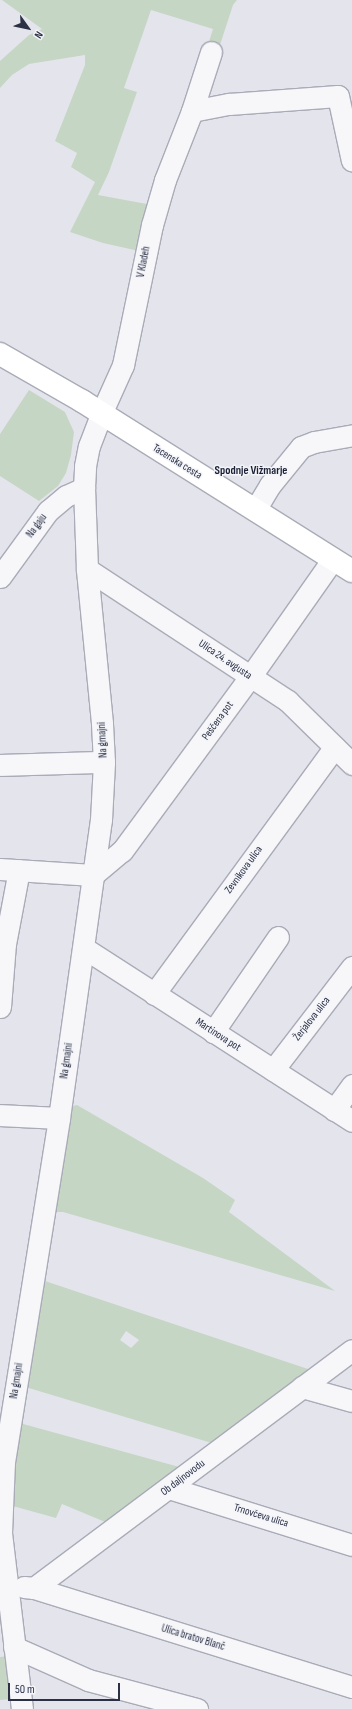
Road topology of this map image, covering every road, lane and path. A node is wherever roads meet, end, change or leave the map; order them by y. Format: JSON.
{"nodes":[{"id":1,"x":211,"y":52,"type":"dead end"},
{"id":2,"x":345,"y":95,"type":"edge"},
{"id":3,"x":192,"y":111,"type":"junction"},
{"id":4,"x":352,"y":161,"type":"edge"},
{"id":5,"x":0,"y":354,"type":"edge"},
{"id":6,"x":101,"y":414,"type":"junction"},
{"id":7,"x":352,"y":435,"type":"edge"},
{"id":8,"x":84,"y":488,"type":"junction"},
{"id":9,"x":255,"y":510,"type":"junction"},
{"id":10,"x":333,"y":559,"type":"junction"},
{"id":11,"x":87,"y":568,"type":"junction"},
{"id":12,"x":352,"y":571,"type":"edge"},
{"id":13,"x":0,"y":577,"type":"edge"},
{"id":14,"x":250,"y":677,"type":"junction"},
{"id":15,"x":335,"y":747,"type":"junction"},
{"id":16,"x":104,"y":762,"type":"junction"},
{"id":17,"x":352,"y":764,"type":"edge"},
{"id":18,"x":0,"y":765,"type":"edge"},
{"id":19,"x":10,"y":870,"type":"edge"},
{"id":20,"x":93,"y":875,"type":"junction"},
{"id":21,"x":278,"y":937,"type":"dead end"},
{"id":22,"x":84,"y":948,"type":"junction"},
{"id":23,"x":352,"y":967,"type":"edge"},
{"id":24,"x":154,"y":994,"type":"junction"},
{"id":25,"x":0,"y":1007,"type":"edge"},
{"id":26,"x":213,"y":1032,"type":"junction"},
{"id":27,"x":273,"y":1070,"type":"junction"},
{"id":28,"x":352,"y":1085,"type":"edge"},
{"id":29,"x":334,"y":1110,"type":"junction"},
{"id":30,"x":0,"y":1115,"type":"edge"},
{"id":31,"x":59,"y":1118,"type":"junction"},
{"id":32,"x":352,"y":1121,"type":"edge"},
{"id":33,"x":352,"y":1350,"type":"edge"},
{"id":34,"x":302,"y":1387,"type":"junction"},
{"id":35,"x":352,"y":1401,"type":"edge"},
{"id":36,"x":169,"y":1488,"type":"junction"},
{"id":37,"x":352,"y":1545,"type":"edge"},
{"id":38,"x":8,"y":1586,"type":"junction"},
{"id":39,"x":34,"y":1588,"type":"junction"},
{"id":40,"x":14,"y":1647,"type":"junction"},
{"id":41,"x":352,"y":1687,"type":"edge"},
{"id":42,"x":128,"y":1690,"type":"junction"},
{"id":43,"x":22,"y":1709,"type":"edge"},
{"id":44,"x":138,"y":1709,"type":"edge"},
{"id":45,"x":197,"y":1709,"type":"edge"}],
"edges":[{"from":1,"to":3,"type":"street","name":"V Kladeh"},
{"from":2,"to":3,"type":"street"},
{"from":2,"to":4,"type":"street"},
{"from":3,"to":6,"type":"street","name":"V Kladeh"},
{"from":5,"to":6,"type":"main road","name":"Tacenska cesta"},
{"from":6,"to":8,"type":"street","name":"Na gmajni"},
{"from":6,"to":9,"type":"main road","name":"Tacenska cesta"},
{"from":7,"to":9,"type":"street"},
{"from":8,"to":11,"type":"street","name":"Na gmajni"},
{"from":8,"to":13,"type":"street","name":"Na gaju"},
{"from":9,"to":10,"type":"main road","name":"Tacenska cesta"},
{"from":10,"to":12,"type":"main road","name":"Tacenska cesta"},
{"from":10,"to":14,"type":"street","name":"Peščena pot"},
{"from":11,"to":14,"type":"street","name":"Ulica 24. avgusta"},
{"from":11,"to":16,"type":"street","name":"Na gmajni"},
{"from":14,"to":15,"type":"street","name":"Ulica 24. avgusta"},
{"from":14,"to":20,"type":"street","name":"Peščena pot"},
{"from":15,"to":17,"type":"street","name":"Ulica 24. avgusta"},
{"from":15,"to":24,"type":"street","name":"Zevnikova ulica"},
{"from":16,"to":18,"type":"street"},
{"from":16,"to":20,"type":"street","name":"Na gmajni"},
{"from":19,"to":20,"type":"street"},
{"from":19,"to":25,"type":"street"},
{"from":20,"to":22,"type":"street","name":"Na gmajni"},
{"from":21,"to":26,"type":"street"},
{"from":22,"to":24,"type":"street","name":"Martinova pot"},
{"from":22,"to":31,"type":"street","name":"Na gmajni"},
{"from":23,"to":27,"type":"street","name":"Žerjalova ulica"},
{"from":24,"to":26,"type":"street","name":"Martinova pot"},
{"from":26,"to":27,"type":"street","name":"Martinova pot"},
{"from":27,"to":29,"type":"street","name":"Martinova pot"},
{"from":28,"to":29,"type":"street"},
{"from":29,"to":32,"type":"street","name":"Martinova pot"},
{"from":30,"to":31,"type":"street"},
{"from":31,"to":38,"type":"street","name":"Na gmajni"},
{"from":33,"to":34,"type":"street","name":"Ob daljnovodu"},
{"from":34,"to":35,"type":"street"},
{"from":34,"to":36,"type":"street","name":"Ob daljnovodu"},
{"from":36,"to":37,"type":"street","name":"Trnovčeva ulica"},
{"from":36,"to":39,"type":"street","name":"Ob daljnovodu"},
{"from":38,"to":39,"type":"street"},
{"from":38,"to":40,"type":"street","name":"Na gmajni"},
{"from":39,"to":41,"type":"street","name":"Ulica bratov Blanč"},
{"from":40,"to":42,"type":"street"},
{"from":40,"to":43,"type":"street","name":"Na gmajni"},
{"from":42,"to":44,"type":"street"},
{"from":42,"to":45,"type":"street"}]}
